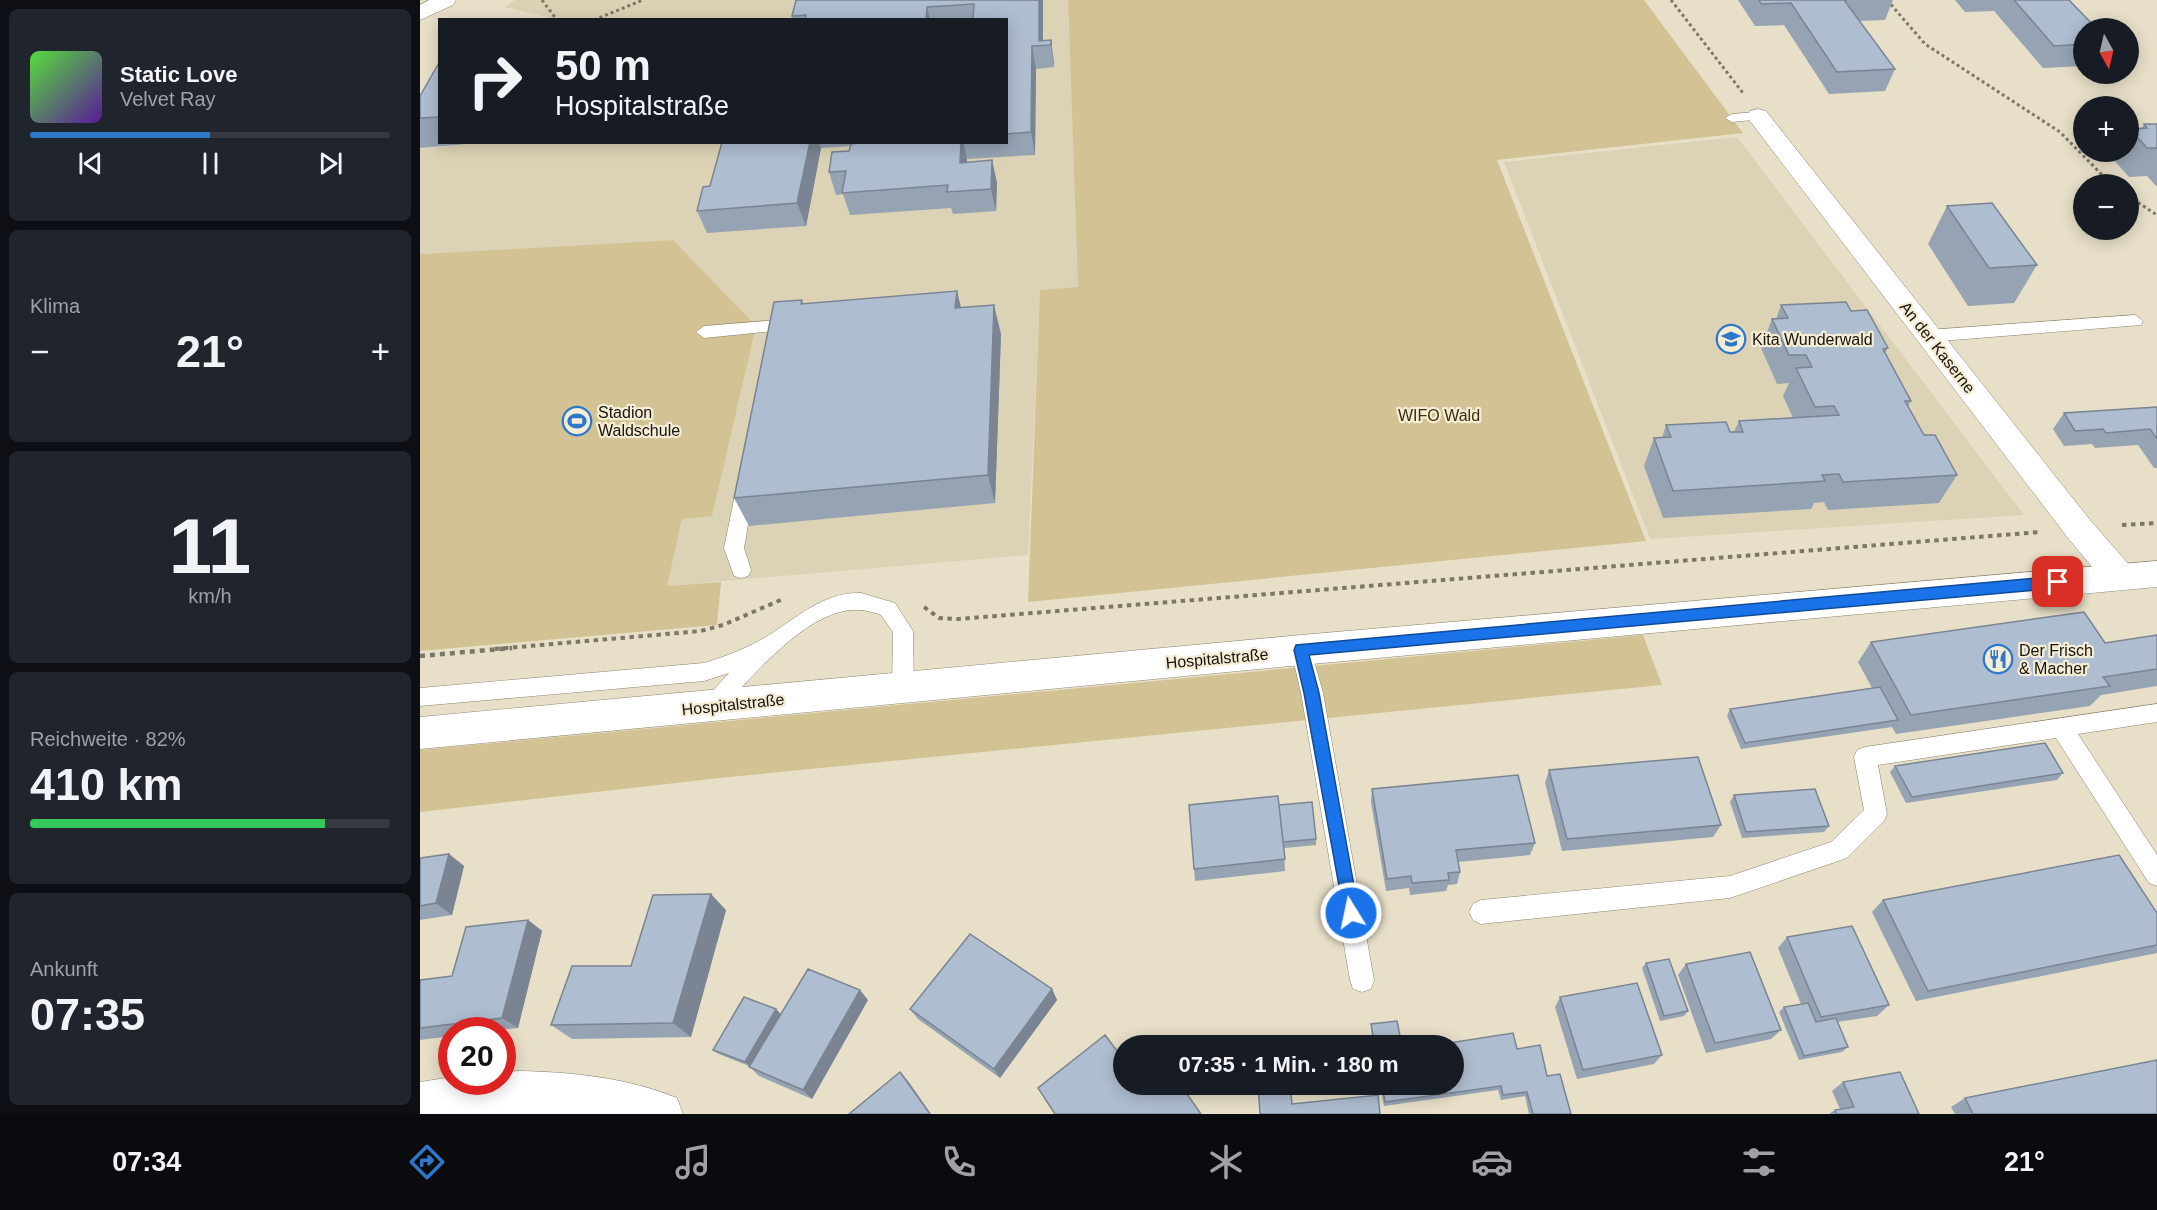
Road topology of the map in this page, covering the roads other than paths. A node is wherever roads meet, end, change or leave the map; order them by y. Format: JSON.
{"nodes":[{"id":1,"x":446,"y":0,"type":"edge"},
{"id":2,"x":420,"y":14,"type":"edge"},
{"id":3,"x":1745,"y":117,"type":"road end"},
{"id":4,"x":782,"y":307,"type":"edge"},
{"id":5,"x":2135,"y":321,"type":"dead end"},
{"id":6,"x":779,"y":326,"type":"junction"},
{"id":7,"x":704,"y":332,"type":"dead end"},
{"id":8,"x":1929,"y":336,"type":"junction"},
{"id":9,"x":774,"y":348,"type":"edge"},
{"id":10,"x":750,"y":468,"type":"edge"},
{"id":11,"x":741,"y":570,"type":"dead end"},
{"id":12,"x":2157,"y":574,"type":"edge"},
{"id":13,"x":2120,"y":577,"type":"junction"},
{"id":14,"x":778,"y":640,"type":"junction"},
{"id":15,"x":1301,"y":650,"type":"junction"},
{"id":16,"x":903,"y":688,"type":"junction"},
{"id":17,"x":420,"y":697,"type":"edge"},
{"id":18,"x":708,"y":707,"type":"junction"},
{"id":19,"x":2157,"y":713,"type":"edge"},
{"id":20,"x":2061,"y":727,"type":"junction"},
{"id":21,"x":420,"y":733,"type":"edge"},
{"id":22,"x":2157,"y":874,"type":"edge"},
{"id":23,"x":1481,"y":912,"type":"dead end"},
{"id":24,"x":1362,"y":980,"type":"dead end"},
{"id":25,"x":420,"y":1104,"type":"edge"},
{"id":26,"x":661,"y":1114,"type":"edge"}],
"edges":[{"from":1,"to":2,"type":"street"},
{"from":3,"to":8,"type":"street","name":"An der Kaserne"},
{"from":4,"to":6,"type":"lane"},
{"from":5,"to":8,"type":"lane"},
{"from":6,"to":7,"type":"lane"},
{"from":6,"to":9,"type":"lane"},
{"from":8,"to":13,"type":"street","name":"An der Kaserne"},
{"from":10,"to":11,"type":"lane"},
{"from":12,"to":13,"type":"street","name":"Hospitalstraße"},
{"from":13,"to":15,"type":"street","name":"Hospitalstraße"},
{"from":14,"to":16,"type":"lane"},
{"from":14,"to":17,"type":"lane"},
{"from":14,"to":18,"type":"lane"},
{"from":15,"to":16,"type":"street","name":"Hospitalstraße"},
{"from":15,"to":24,"type":"lane"},
{"from":16,"to":18,"type":"street","name":"Hospitalstraße"},
{"from":18,"to":21,"type":"street","name":"Hospitalstraße"},
{"from":19,"to":20,"type":"lane"},
{"from":20,"to":22,"type":"lane"},
{"from":20,"to":23,"type":"lane"},
{"from":25,"to":26,"type":"street"}]}
